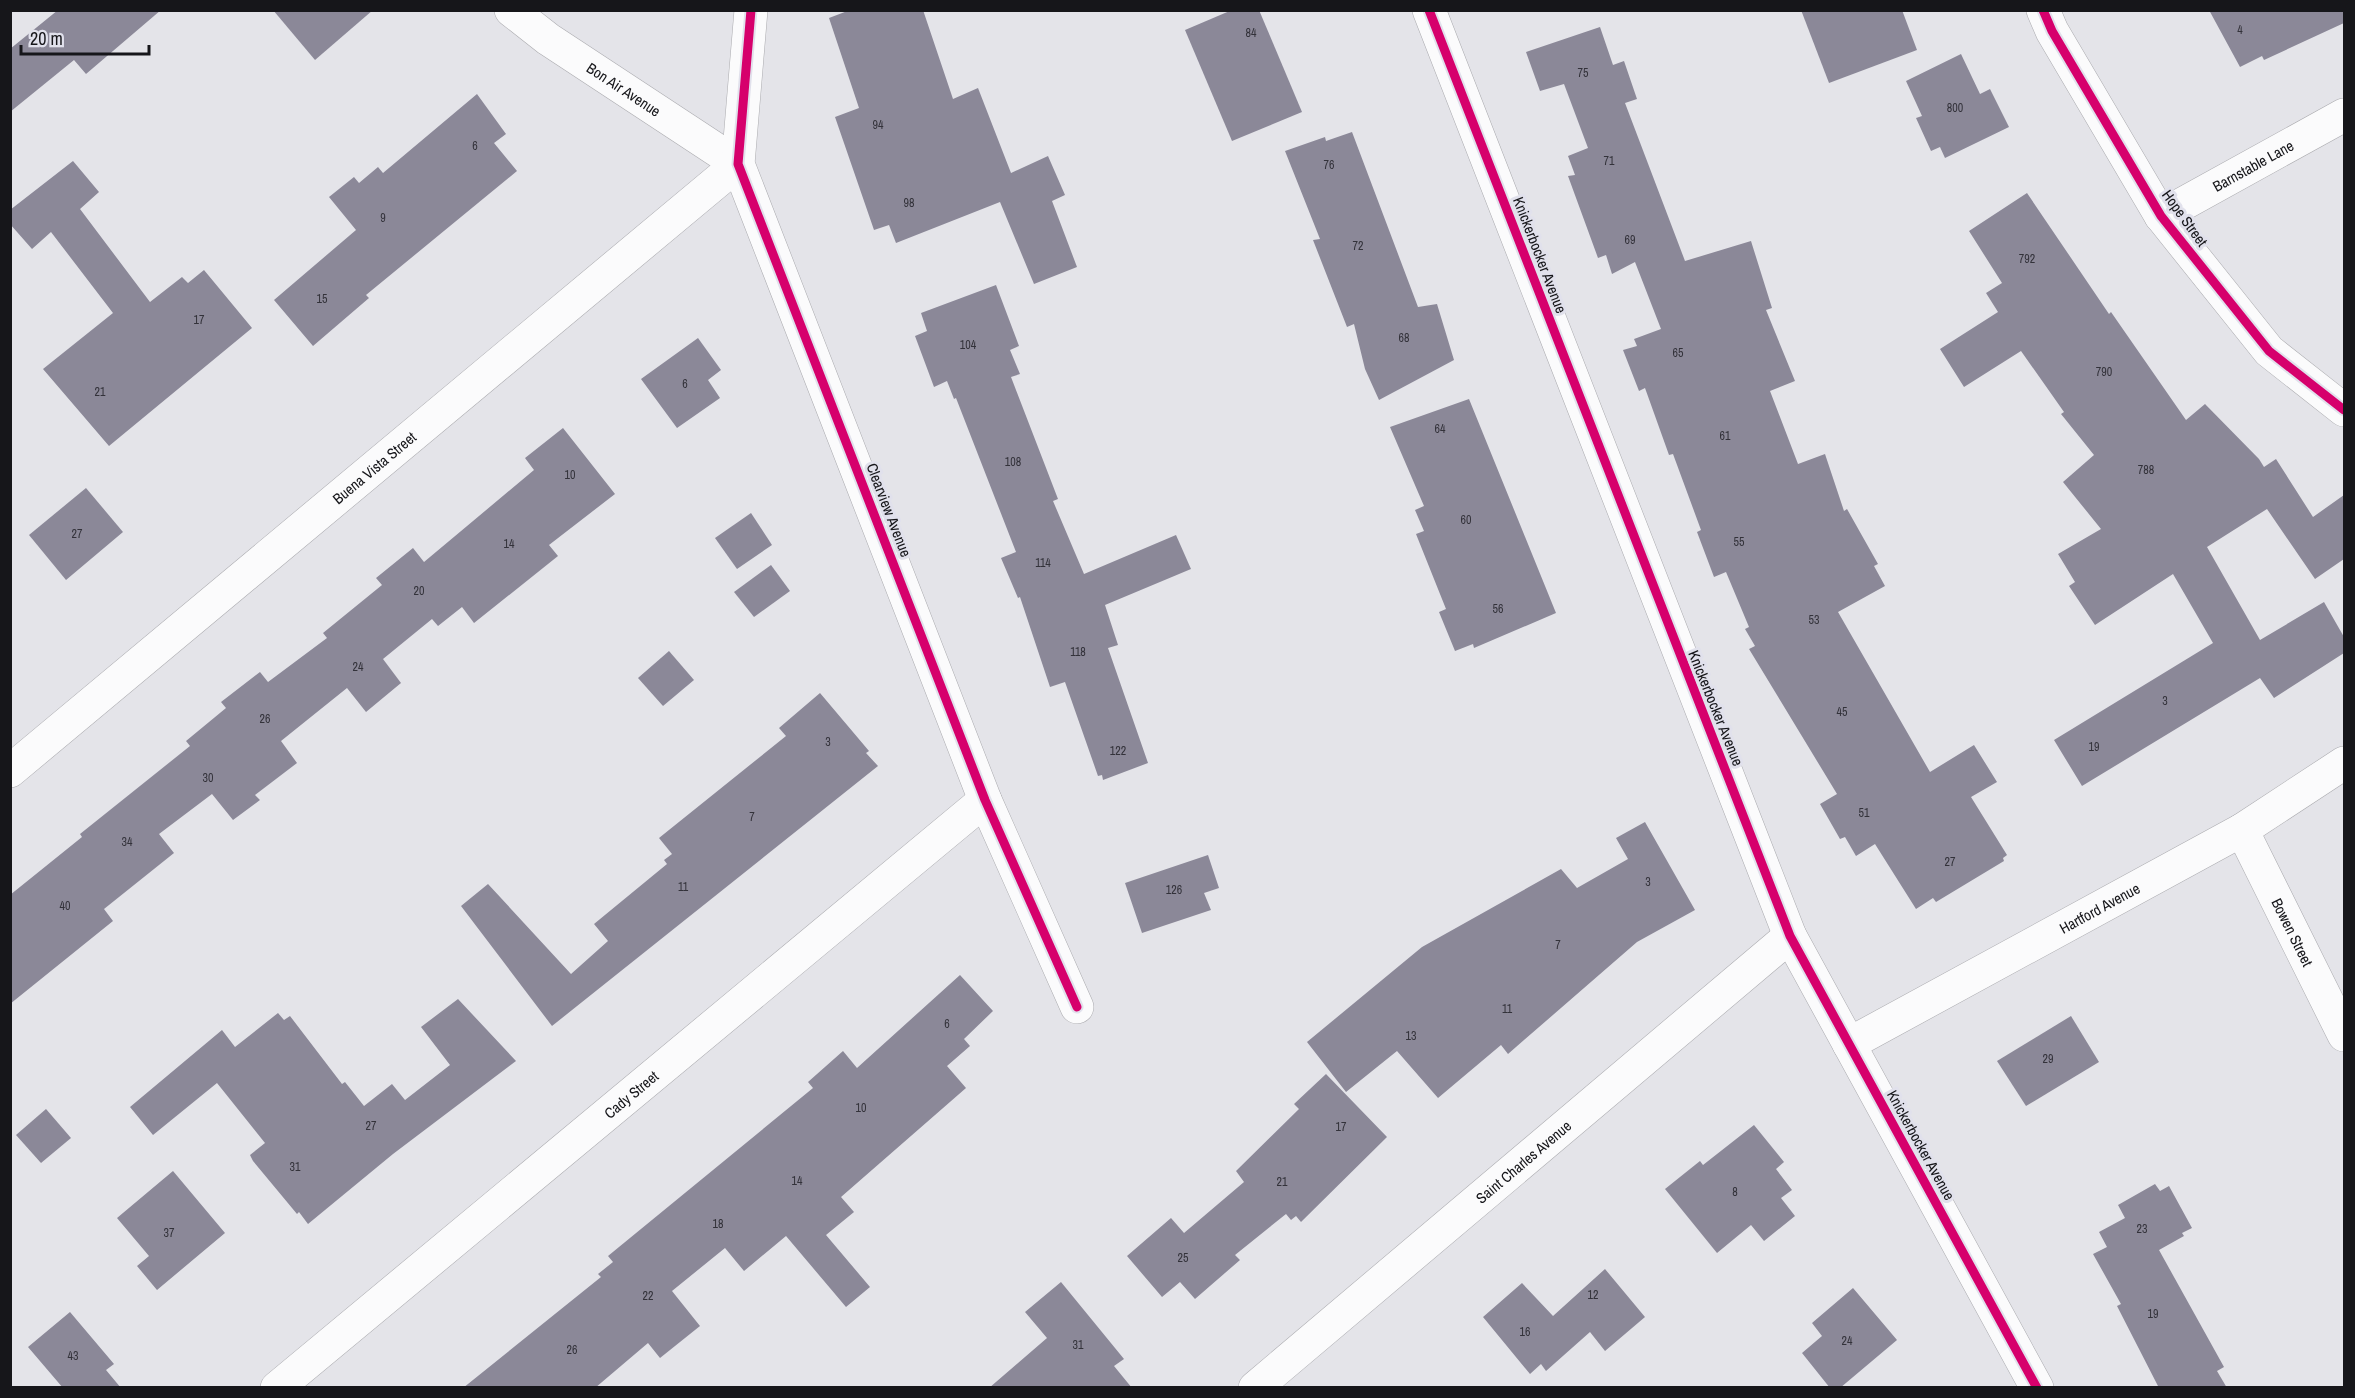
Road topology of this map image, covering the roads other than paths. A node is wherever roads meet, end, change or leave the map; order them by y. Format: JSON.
{"nodes":[{"id":1,"x":511,"y":10,"type":"edge"},
{"id":2,"x":751,"y":10,"type":"edge"},
{"id":3,"x":1429,"y":10,"type":"edge"},
{"id":4,"x":2043,"y":10,"type":"edge"},
{"id":5,"x":2344,"y":115,"type":"edge"},
{"id":6,"x":738,"y":164,"type":"junction"},
{"id":7,"x":2161,"y":216,"type":"junction"},
{"id":8,"x":2344,"y":410,"type":"edge"},
{"id":9,"x":2344,"y":763,"type":"edge"},
{"id":10,"x":10,"y":771,"type":"edge"},
{"id":11,"x":985,"y":800,"type":"junction"},
{"id":12,"x":2242,"y":831,"type":"junction"},
{"id":13,"x":1790,"y":936,"type":"junction"},
{"id":14,"x":1077,"y":1007,"type":"dead end"},
{"id":15,"x":2344,"y":1035,"type":"edge"},
{"id":16,"x":1848,"y":1044,"type":"junction"},
{"id":17,"x":277,"y":1388,"type":"edge"},
{"id":18,"x":1255,"y":1388,"type":"edge"},
{"id":19,"x":2037,"y":1388,"type":"edge"}],
"edges":[{"from":1,"to":6,"type":"street","name":"Bon Air Avenue"},
{"from":2,"to":6,"type":"street","name":"Clearview Avenue"},
{"from":3,"to":13,"type":"street","name":"Knickerbocker Avenue"},
{"from":4,"to":7,"type":"street","name":"Hope Street"},
{"from":5,"to":7,"type":"street","name":"Barnstable Lane"},
{"from":6,"to":10,"type":"street","name":"Buena Vista Street"},
{"from":6,"to":11,"type":"street","name":"Clearview Avenue"},
{"from":7,"to":8,"type":"street","name":"Hope Street"},
{"from":9,"to":12,"type":"street","name":"Hartford Avenue"},
{"from":11,"to":14,"type":"street","name":"Clearview Avenue"},
{"from":11,"to":17,"type":"street","name":"Cady Street"},
{"from":12,"to":15,"type":"street","name":"Bowen Street"},
{"from":12,"to":16,"type":"street","name":"Hartford Avenue"},
{"from":13,"to":16,"type":"street","name":"Knickerbocker Avenue"},
{"from":13,"to":18,"type":"street","name":"Saint Charles Avenue"},
{"from":16,"to":19,"type":"street","name":"Knickerbocker Avenue"}]}
